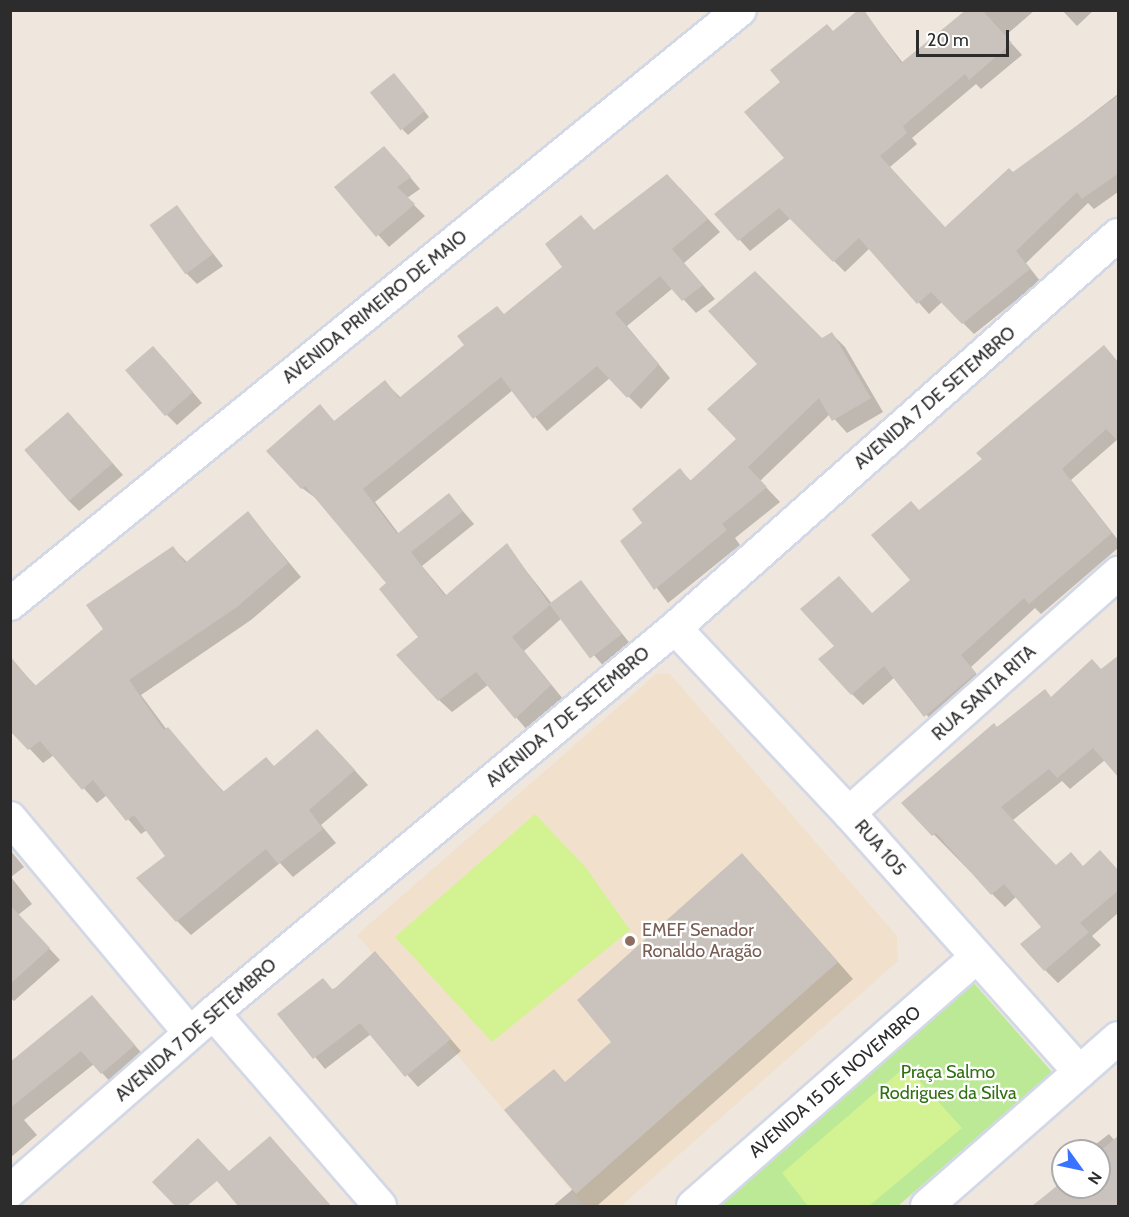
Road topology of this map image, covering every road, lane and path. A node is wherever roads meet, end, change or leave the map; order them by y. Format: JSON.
{"nodes":[{"id":1,"x":740,"y":10,"type":"edge"},
{"id":2,"x":1119,"y":236,"type":"edge"},
{"id":3,"x":1119,"y":573,"type":"edge"},
{"id":4,"x":10,"y":604,"type":"edge"},
{"id":5,"x":675,"y":628,"type":"junction"},
{"id":6,"x":849,"y":813,"type":"junction"},
{"id":7,"x":10,"y":818,"type":"edge"},
{"id":8,"x":976,"y":957,"type":"junction"},
{"id":9,"x":202,"y":1023,"type":"junction"},
{"id":10,"x":1119,"y":1038,"type":"edge"},
{"id":11,"x":1080,"y":1072,"type":"junction"},
{"id":12,"x":10,"y":1191,"type":"edge"},
{"id":13,"x":380,"y":1206,"type":"edge"},
{"id":14,"x":693,"y":1206,"type":"edge"},
{"id":15,"x":927,"y":1206,"type":"edge"}],
"edges":[{"from":1,"to":4,"type":"street","name":"AVENIDA PRIMEIRO DE MAIO"},
{"from":2,"to":5,"type":"street","name":"AVENIDA 7 DE SETEMBRO"},
{"from":3,"to":6,"type":"street","name":"RUA SANTA RITA"},
{"from":5,"to":6,"type":"street","name":"RUA 105"},
{"from":5,"to":9,"type":"street","name":"AVENIDA 7 DE SETEMBRO"},
{"from":6,"to":8,"type":"street","name":"RUA 105"},
{"from":7,"to":9,"type":"street"},
{"from":8,"to":11,"type":"street","name":"RUA 105"},
{"from":8,"to":14,"type":"street","name":"AVENIDA 15 DE NOVEMBRO"},
{"from":9,"to":12,"type":"street","name":"AVENIDA 7 DE SETEMBRO"},
{"from":9,"to":13,"type":"street"},
{"from":10,"to":11,"type":"street"},
{"from":11,"to":15,"type":"street"}]}
